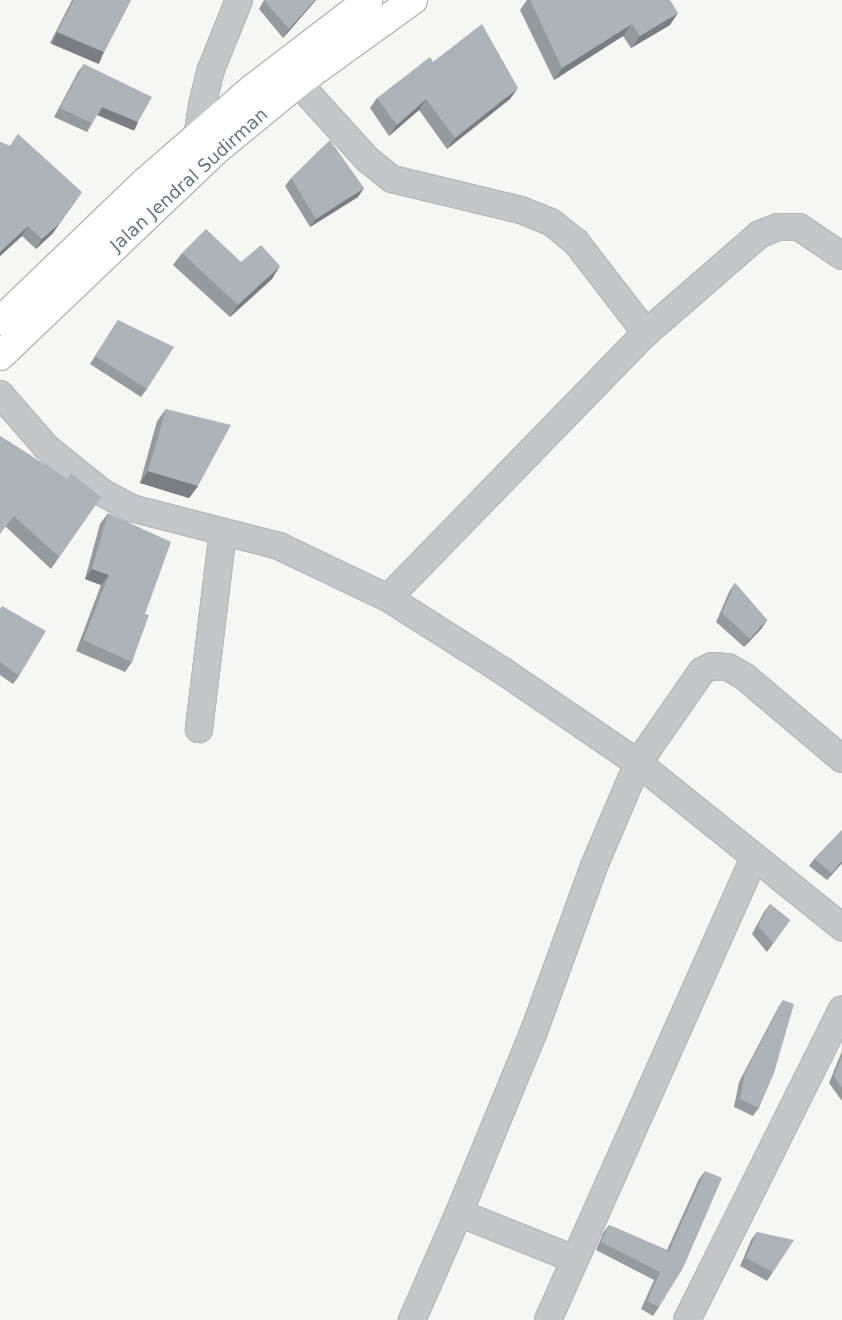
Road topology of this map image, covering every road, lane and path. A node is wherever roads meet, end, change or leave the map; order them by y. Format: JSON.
{"nodes":[{"id":1,"x":239,"y":0,"type":"edge"},
{"id":2,"x":368,"y":0,"type":"edge"},
{"id":3,"x":413,"y":0,"type":"edge"},
{"id":4,"x":298,"y":83,"type":"junction"},
{"id":5,"x":206,"y":145,"type":"junction"},
{"id":6,"x":842,"y":256,"type":"edge"},
{"id":7,"x":0,"y":321,"type":"edge"},
{"id":8,"x":646,"y":333,"type":"junction"},
{"id":9,"x":0,"y":356,"type":"edge"},
{"id":10,"x":0,"y":394,"type":"edge"},
{"id":11,"x":223,"y":532,"type":"junction"},
{"id":12,"x":388,"y":598,"type":"junction"},
{"id":13,"x":199,"y":729,"type":"dead end"},
{"id":14,"x":842,"y":759,"type":"edge"},
{"id":15,"x":638,"y":763,"type":"junction"},
{"id":16,"x":754,"y":858,"type":"junction"},
{"id":17,"x":842,"y":927,"type":"edge"},
{"id":18,"x":842,"y":1009,"type":"edge"},
{"id":19,"x":459,"y":1213,"type":"junction"},
{"id":20,"x":574,"y":1259,"type":"junction"},
{"id":21,"x":412,"y":1320,"type":"edge"},
{"id":22,"x":548,"y":1320,"type":"edge"},
{"id":23,"x":687,"y":1320,"type":"edge"}],
"edges":[{"from":1,"to":5,"type":"street"},
{"from":2,"to":5,"type":"highway","name":"Jalan Jendral Sudirman"},
{"from":3,"to":4,"type":"highway","name":"Jalan Jendral Sudirman"},
{"from":4,"to":5,"type":"highway","name":"Jalan Jendral Sudirman"},
{"from":4,"to":8,"type":"street"},
{"from":5,"to":7,"type":"highway","name":"Jalan Jendral Sudirman"},
{"from":5,"to":9,"type":"highway","name":"Jalan Jendral Sudirman"},
{"from":6,"to":8,"type":"street"},
{"from":8,"to":12,"type":"street"},
{"from":10,"to":11,"type":"street"},
{"from":11,"to":12,"type":"street"},
{"from":11,"to":13,"type":"street"},
{"from":12,"to":15,"type":"street"},
{"from":14,"to":15,"type":"street"},
{"from":15,"to":16,"type":"street"},
{"from":15,"to":19,"type":"street"},
{"from":16,"to":17,"type":"street"},
{"from":16,"to":20,"type":"street"},
{"from":18,"to":23,"type":"street"},
{"from":19,"to":20,"type":"street"},
{"from":19,"to":21,"type":"street"},
{"from":20,"to":22,"type":"street"}]}
